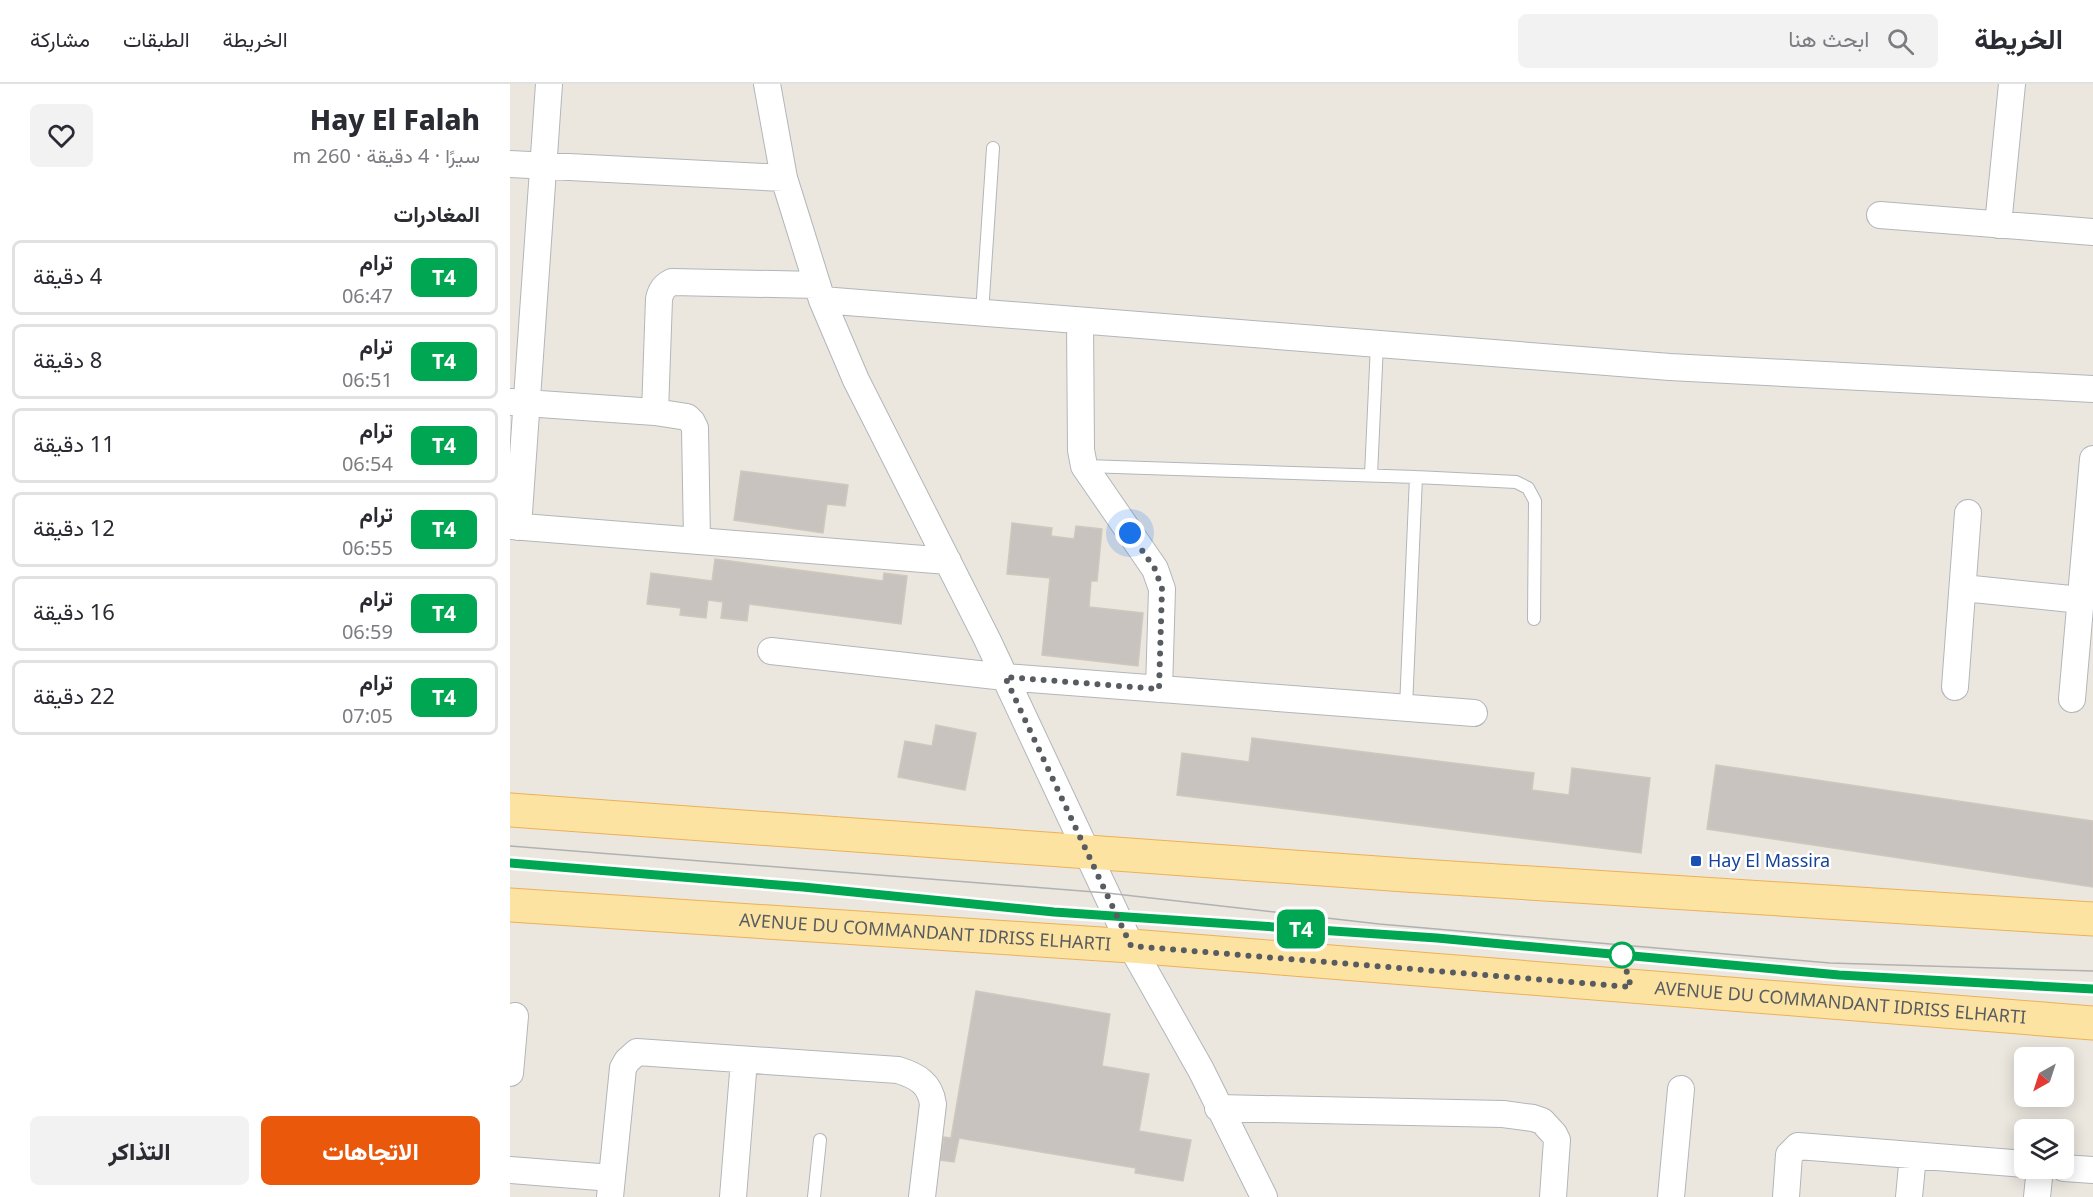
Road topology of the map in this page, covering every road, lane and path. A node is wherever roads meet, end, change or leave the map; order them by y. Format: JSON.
{"nodes":[{"id":1,"x":549,"y":84,"type":"edge"},
{"id":2,"x":767,"y":84,"type":"edge"},
{"id":3,"x":2012,"y":84,"type":"edge"},
{"id":4,"x":993,"y":148,"type":"dead end"},
{"id":5,"x":510,"y":164,"type":"edge"},
{"id":6,"x":543,"y":167,"type":"junction"},
{"id":7,"x":783,"y":178,"type":"junction"},
{"id":8,"x":1880,"y":215,"type":"dead end"},
{"id":9,"x":1998,"y":225,"type":"junction"},
{"id":10,"x":2093,"y":232,"type":"edge"},
{"id":11,"x":819,"y":293,"type":"junction"},
{"id":12,"x":982,"y":313,"type":"junction"},
{"id":13,"x":1080,"y":321,"type":"junction"},
{"id":14,"x":1377,"y":344,"type":"junction"},
{"id":15,"x":2093,"y":389,"type":"edge"},
{"id":16,"x":518,"y":402,"type":"edge"},
{"id":17,"x":655,"y":412,"type":"junction"},
{"id":18,"x":2093,"y":459,"type":"edge"},
{"id":19,"x":1084,"y":466,"type":"junction"},
{"id":20,"x":1371,"y":475,"type":"junction"},
{"id":21,"x":1416,"y":477,"type":"junction"},
{"id":22,"x":1968,"y":513,"type":"dead end"},
{"id":23,"x":514,"y":527,"type":"edge"},
{"id":24,"x":697,"y":540,"type":"junction"},
{"id":25,"x":948,"y":561,"type":"junction"},
{"id":26,"x":1963,"y":588,"type":"junction"},
{"id":27,"x":2081,"y":600,"type":"junction"},
{"id":28,"x":1534,"y":619,"type":"dead end"},
{"id":29,"x":771,"y":651,"type":"dead end"},
{"id":30,"x":1005,"y":677,"type":"junction"},
{"id":31,"x":1955,"y":687,"type":"dead end"},
{"id":32,"x":1159,"y":689,"type":"junction"},
{"id":33,"x":2072,"y":699,"type":"dead end"},
{"id":34,"x":1406,"y":707,"type":"junction"},
{"id":35,"x":1474,"y":713,"type":"dead end"},
{"id":36,"x":510,"y":810,"type":"edge"},
{"id":37,"x":1088,"y":851,"type":"junction"},
{"id":38,"x":510,"y":905,"type":"edge"},
{"id":39,"x":2093,"y":919,"type":"edge"},
{"id":40,"x":1131,"y":946,"type":"junction"},
{"id":41,"x":515,"y":1016,"type":"dead end"},
{"id":42,"x":2093,"y":1023,"type":"edge"},
{"id":43,"x":744,"y":1060,"type":"junction"},
{"id":44,"x":510,"y":1073,"type":"edge"},
{"id":45,"x":1682,"y":1089,"type":"dead end"},
{"id":46,"x":1218,"y":1108,"type":"junction"},
{"id":47,"x":820,"y":1140,"type":"dead end"},
{"id":48,"x":1913,"y":1155,"type":"junction"},
{"id":49,"x":2014,"y":1163,"type":"edge"},
{"id":50,"x":2074,"y":1168,"type":"edge"},
{"id":51,"x":510,"y":1170,"type":"edge"},
{"id":52,"x":2093,"y":1170,"type":"edge"},
{"id":53,"x":2039,"y":1179,"type":"edge"},
{"id":54,"x":611,"y":1187,"type":"edge"},
{"id":55,"x":733,"y":1197,"type":"edge"},
{"id":56,"x":814,"y":1197,"type":"edge"},
{"id":57,"x":922,"y":1197,"type":"edge"},
{"id":58,"x":1264,"y":1197,"type":"edge"},
{"id":59,"x":1553,"y":1197,"type":"edge"},
{"id":60,"x":1671,"y":1197,"type":"edge"},
{"id":61,"x":1786,"y":1197,"type":"edge"},
{"id":62,"x":1909,"y":1197,"type":"edge"},
{"id":63,"x":2037,"y":1197,"type":"edge"}],
"edges":[{"from":1,"to":6,"type":"street"},
{"from":2,"to":7,"type":"street"},
{"from":3,"to":9,"type":"street"},
{"from":4,"to":12,"type":"lane"},
{"from":5,"to":6,"type":"street"},
{"from":6,"to":7,"type":"street"},
{"from":6,"to":16,"type":"street"},
{"from":7,"to":11,"type":"street"},
{"from":8,"to":9,"type":"street"},
{"from":9,"to":10,"type":"street"},
{"from":11,"to":12,"type":"street"},
{"from":11,"to":17,"type":"street"},
{"from":11,"to":25,"type":"street"},
{"from":12,"to":13,"type":"street"},
{"from":13,"to":14,"type":"street"},
{"from":13,"to":19,"type":"street"},
{"from":14,"to":15,"type":"street"},
{"from":14,"to":20,"type":"lane"},
{"from":16,"to":17,"type":"street"},
{"from":16,"to":23,"type":"street"},
{"from":17,"to":24,"type":"street"},
{"from":18,"to":27,"type":"street"},
{"from":19,"to":20,"type":"lane"},
{"from":19,"to":32,"type":"street"},
{"from":20,"to":21,"type":"lane"},
{"from":21,"to":28,"type":"lane"},
{"from":21,"to":34,"type":"lane"},
{"from":22,"to":26,"type":"street"},
{"from":23,"to":24,"type":"street"},
{"from":24,"to":25,"type":"street"},
{"from":25,"to":30,"type":"street"},
{"from":26,"to":27,"type":"street"},
{"from":26,"to":31,"type":"street"},
{"from":27,"to":33,"type":"street"},
{"from":29,"to":30,"type":"street"},
{"from":30,"to":32,"type":"street"},
{"from":30,"to":37,"type":"street"},
{"from":32,"to":34,"type":"street"},
{"from":34,"to":35,"type":"street"},
{"from":36,"to":37,"type":"main road"},
{"from":37,"to":39,"type":"main road"},
{"from":37,"to":40,"type":"street"},
{"from":38,"to":40,"type":"main road","name":"AVENUE DU COMMANDANT IDRISS ELHARTI"},
{"from":40,"to":42,"type":"main road","name":"AVENUE DU COMMANDANT IDRISS ELHARTI"},
{"from":40,"to":46,"type":"street"},
{"from":41,"to":44,"type":"street"},
{"from":43,"to":54,"type":"street"},
{"from":43,"to":55,"type":"street"},
{"from":43,"to":57,"type":"street"},
{"from":45,"to":60,"type":"street"},
{"from":46,"to":58,"type":"street"},
{"from":46,"to":59,"type":"street"},
{"from":47,"to":56,"type":"lane"},
{"from":48,"to":49,"type":"street"},
{"from":48,"to":61,"type":"street"},
{"from":48,"to":62,"type":"street"},
{"from":50,"to":52,"type":"street"},
{"from":51,"to":54,"type":"street"},
{"from":53,"to":63,"type":"street"}]}
